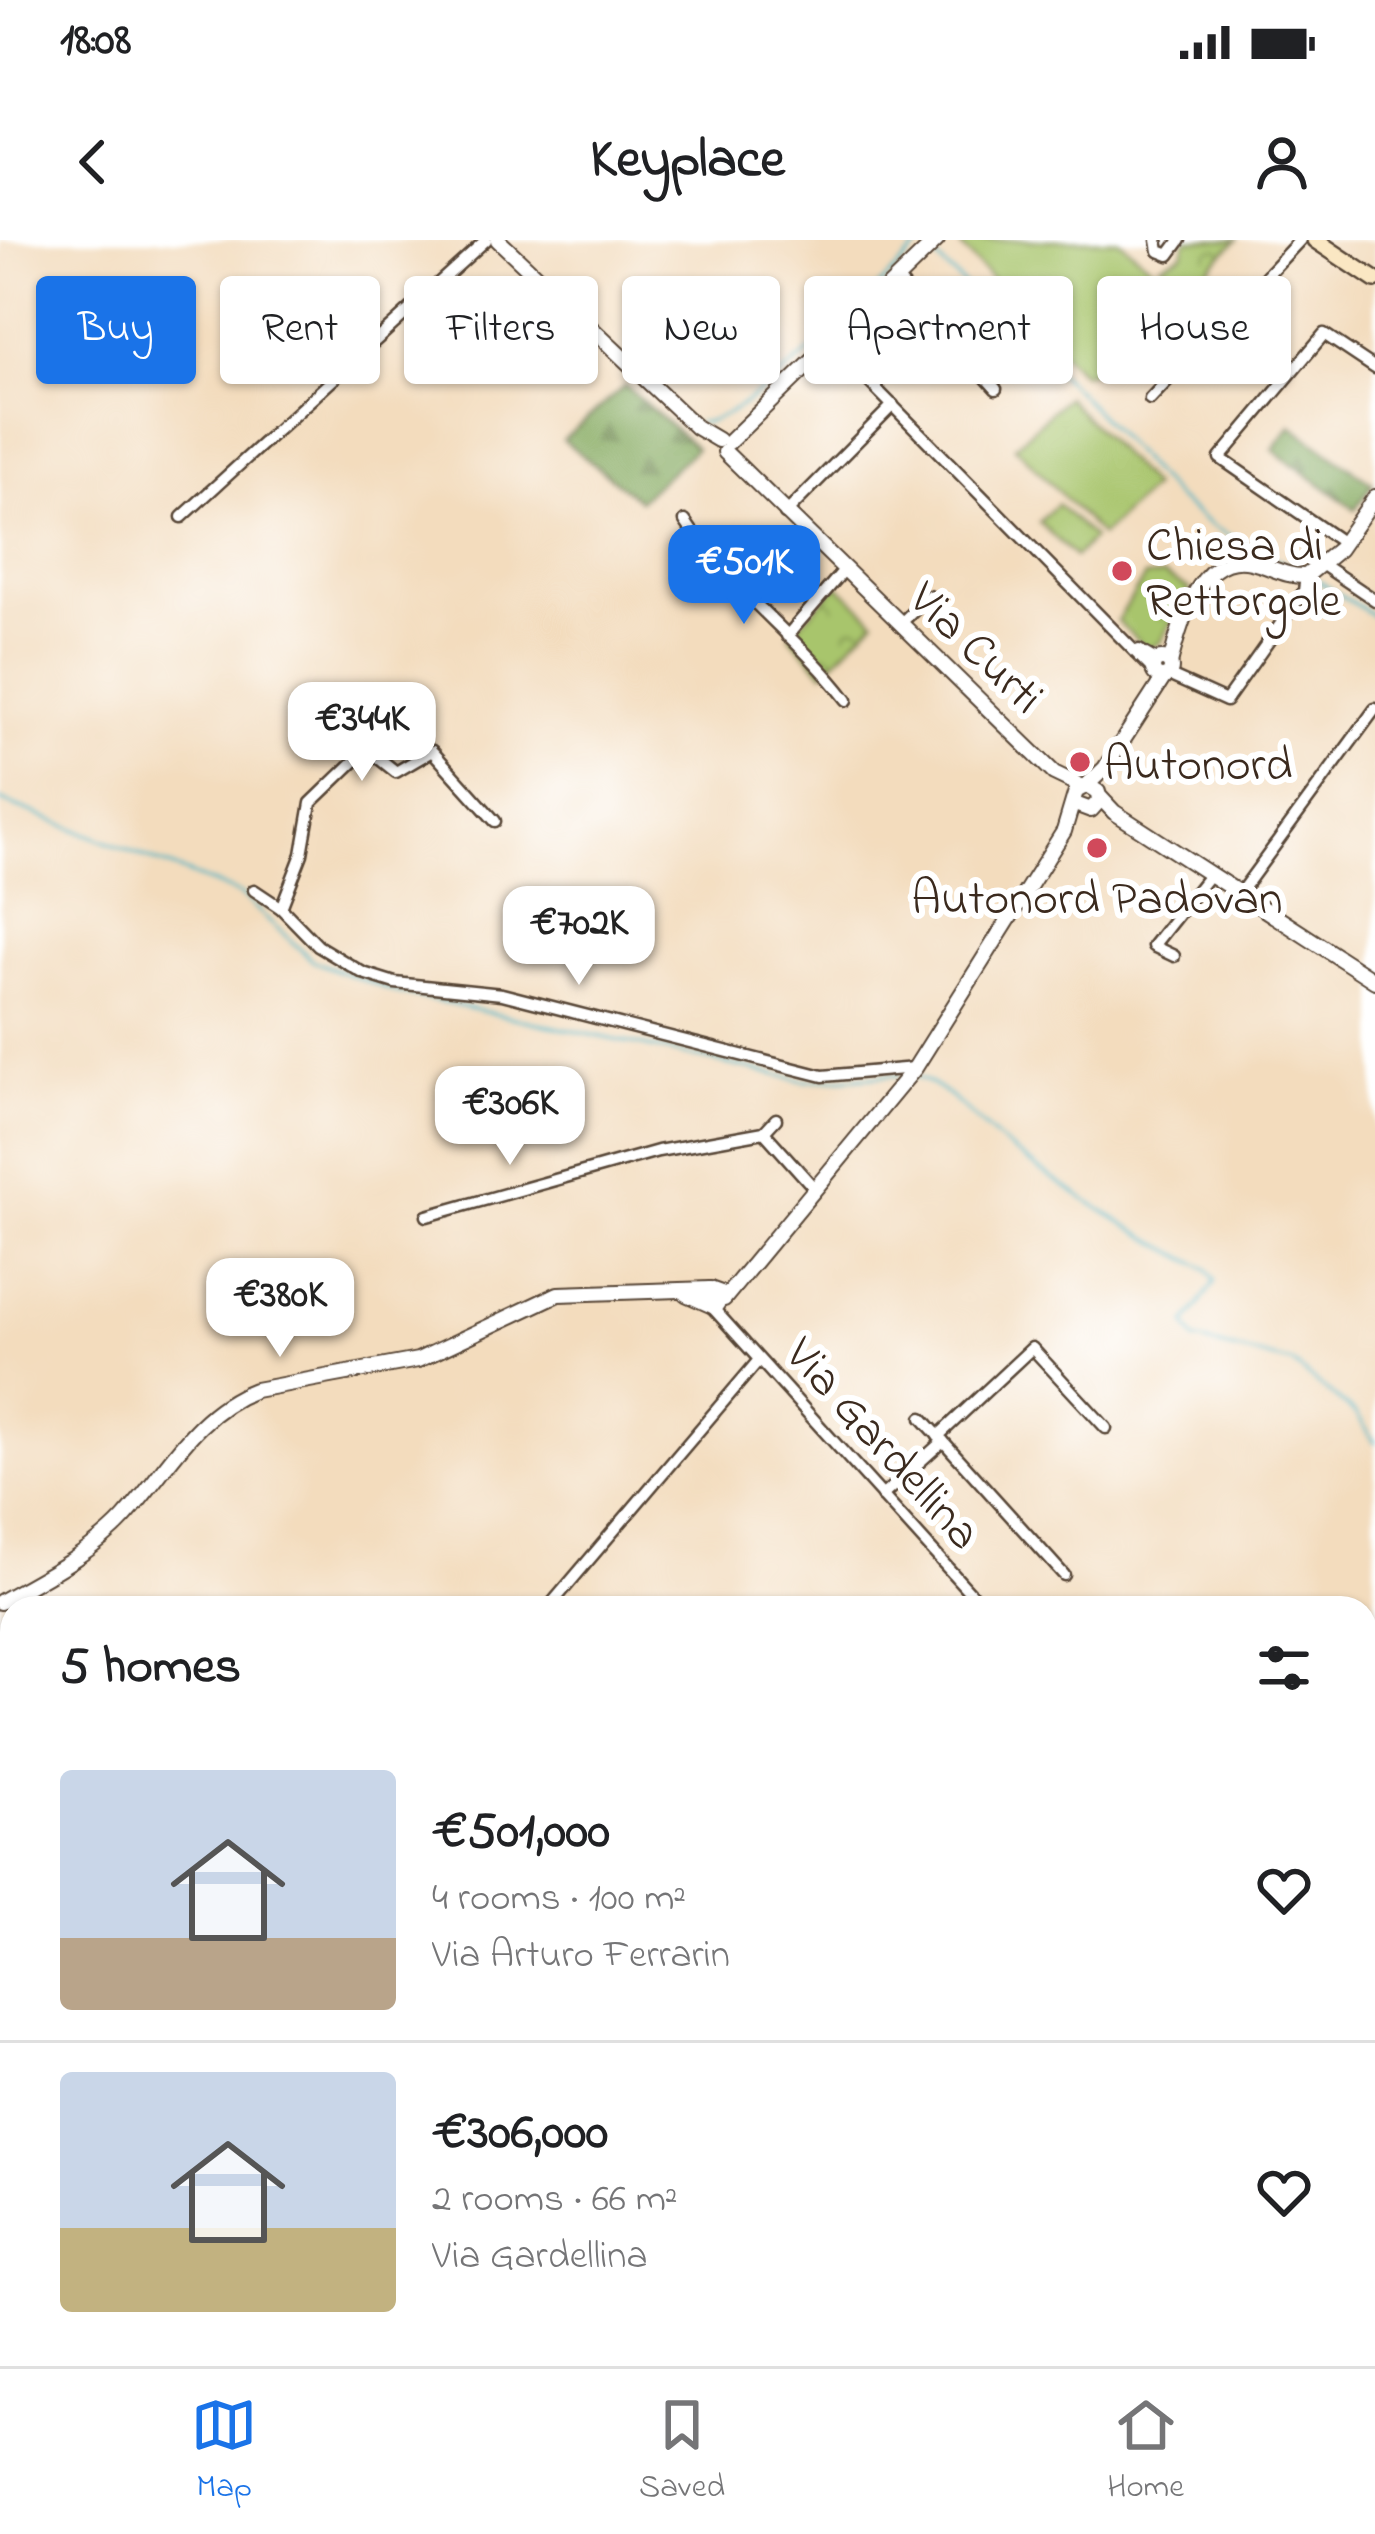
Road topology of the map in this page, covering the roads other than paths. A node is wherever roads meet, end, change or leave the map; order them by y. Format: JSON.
{"nodes":[{"id":1,"x":486,"y":240,"type":"edge"},
{"id":2,"x":497,"y":240,"type":"edge"},
{"id":3,"x":937,"y":240,"type":"edge"},
{"id":4,"x":1180,"y":240,"type":"edge"},
{"id":5,"x":1300,"y":240,"type":"edge"},
{"id":6,"x":1315,"y":240,"type":"edge"},
{"id":7,"x":1154,"y":241,"type":"edge"},
{"id":8,"x":902,"y":276,"type":"edge"},
{"id":9,"x":1375,"y":280,"type":"edge"},
{"id":10,"x":1375,"y":368,"type":"edge"},
{"id":11,"x":804,"y":369,"type":"edge"},
{"id":12,"x":871,"y":384,"type":"edge"},
{"id":13,"x":992,"y":384,"type":"edge"},
{"id":14,"x":996,"y":389,"type":"dead end"},
{"id":15,"x":1150,"y":400,"type":"dead end"},
{"id":16,"x":892,"y":405,"type":"junction"},
{"id":17,"x":724,"y":445,"type":"junction"},
{"id":18,"x":1375,"y":497,"type":"edge"},
{"id":19,"x":785,"y":514,"type":"junction"},
{"id":20,"x":182,"y":518,"type":"dead end"},
{"id":21,"x":685,"y":521,"type":"dead end"},
{"id":22,"x":1342,"y":544,"type":"junction"},
{"id":23,"x":844,"y":570,"type":"junction"},
{"id":24,"x":1316,"y":570,"type":"junction"},
{"id":25,"x":929,"y":596,"type":"dead end"},
{"id":26,"x":1375,"y":600,"type":"edge"},
{"id":27,"x":899,"y":624,"type":"junction"},
{"id":28,"x":787,"y":636,"type":"junction"},
{"id":29,"x":1161,"y":669,"type":"junction"},
{"id":30,"x":848,"y":700,"type":"dead end"},
{"id":31,"x":1375,"y":709,"type":"edge"},
{"id":32,"x":1089,"y":798,"type":"junction"},
{"id":33,"x":495,"y":821,"type":"dead end"},
{"id":34,"x":1210,"y":874,"type":"junction"},
{"id":35,"x":254,"y":890,"type":"dead end"},
{"id":36,"x":1240,"y":893,"type":"junction"},
{"id":37,"x":281,"y":908,"type":"junction"},
{"id":38,"x":1174,"y":956,"type":"dead end"},
{"id":39,"x":1375,"y":982,"type":"edge"},
{"id":40,"x":912,"y":1072,"type":"junction"},
{"id":41,"x":776,"y":1119,"type":"dead end"},
{"id":42,"x":764,"y":1132,"type":"junction"},
{"id":43,"x":814,"y":1190,"type":"junction"},
{"id":44,"x":428,"y":1216,"type":"dead end"},
{"id":45,"x":714,"y":1298,"type":"junction"},
{"id":46,"x":758,"y":1360,"type":"junction"},
{"id":47,"x":922,"y":1418,"type":"dead end"},
{"id":48,"x":1106,"y":1428,"type":"dead end"},
{"id":49,"x":940,"y":1438,"type":"junction"},
{"id":50,"x":882,"y":1496,"type":"junction"},
{"id":51,"x":1064,"y":1575,"type":"dead end"},
{"id":52,"x":10,"y":1596,"type":"edge"},
{"id":53,"x":558,"y":1596,"type":"edge"},
{"id":54,"x":974,"y":1596,"type":"edge"}],
"edges":[{"from":1,"to":20,"type":"street"},
{"from":2,"to":17,"type":"street","name":"Via Curti"},
{"from":3,"to":8,"type":"street"},
{"from":4,"to":7,"type":"street"},
{"from":5,"to":15,"type":"street"},
{"from":6,"to":9,"type":"main road"},
{"from":10,"to":22,"type":"street"},
{"from":11,"to":17,"type":"street"},
{"from":12,"to":16,"type":"street"},
{"from":13,"to":14,"type":"street"},
{"from":16,"to":19,"type":"street"},
{"from":16,"to":29,"type":"street"},
{"from":17,"to":19,"type":"street","name":"Via Curti"},
{"from":18,"to":22,"type":"street"},
{"from":19,"to":23,"type":"street","name":"Via Curti"},
{"from":21,"to":28,"type":"street"},
{"from":22,"to":24,"type":"street"},
{"from":23,"to":27,"type":"street","name":"Via Curti"},
{"from":23,"to":28,"type":"street"},
{"from":24,"to":26,"type":"street"},
{"from":24,"to":29,"type":"street"},
{"from":24,"to":29,"type":"street"},
{"from":25,"to":27,"type":"street"},
{"from":27,"to":32,"type":"street","name":"Via Curti"},
{"from":28,"to":30,"type":"street"},
{"from":29,"to":32,"type":"street"},
{"from":31,"to":36,"type":"street"},
{"from":32,"to":34,"type":"street","name":"Via Curti"},
{"from":32,"to":40,"type":"street"},
{"from":33,"to":37,"type":"street"},
{"from":34,"to":36,"type":"street","name":"Via Curti"},
{"from":34,"to":38,"type":"street"},
{"from":35,"to":37,"type":"street"},
{"from":36,"to":39,"type":"street","name":"Via Curti"},
{"from":37,"to":40,"type":"street"},
{"from":40,"to":43,"type":"street"},
{"from":41,"to":42,"type":"street"},
{"from":42,"to":43,"type":"street"},
{"from":42,"to":44,"type":"street"},
{"from":43,"to":45,"type":"street"},
{"from":45,"to":46,"type":"street","name":"Via Gardellina"},
{"from":45,"to":52,"type":"street"},
{"from":46,"to":50,"type":"street","name":"Via Gardellina"},
{"from":46,"to":53,"type":"street"},
{"from":47,"to":49,"type":"street"},
{"from":48,"to":49,"type":"street"},
{"from":49,"to":50,"type":"street"},
{"from":49,"to":51,"type":"street"},
{"from":50,"to":54,"type":"street","name":"Via Gardellina"}]}
